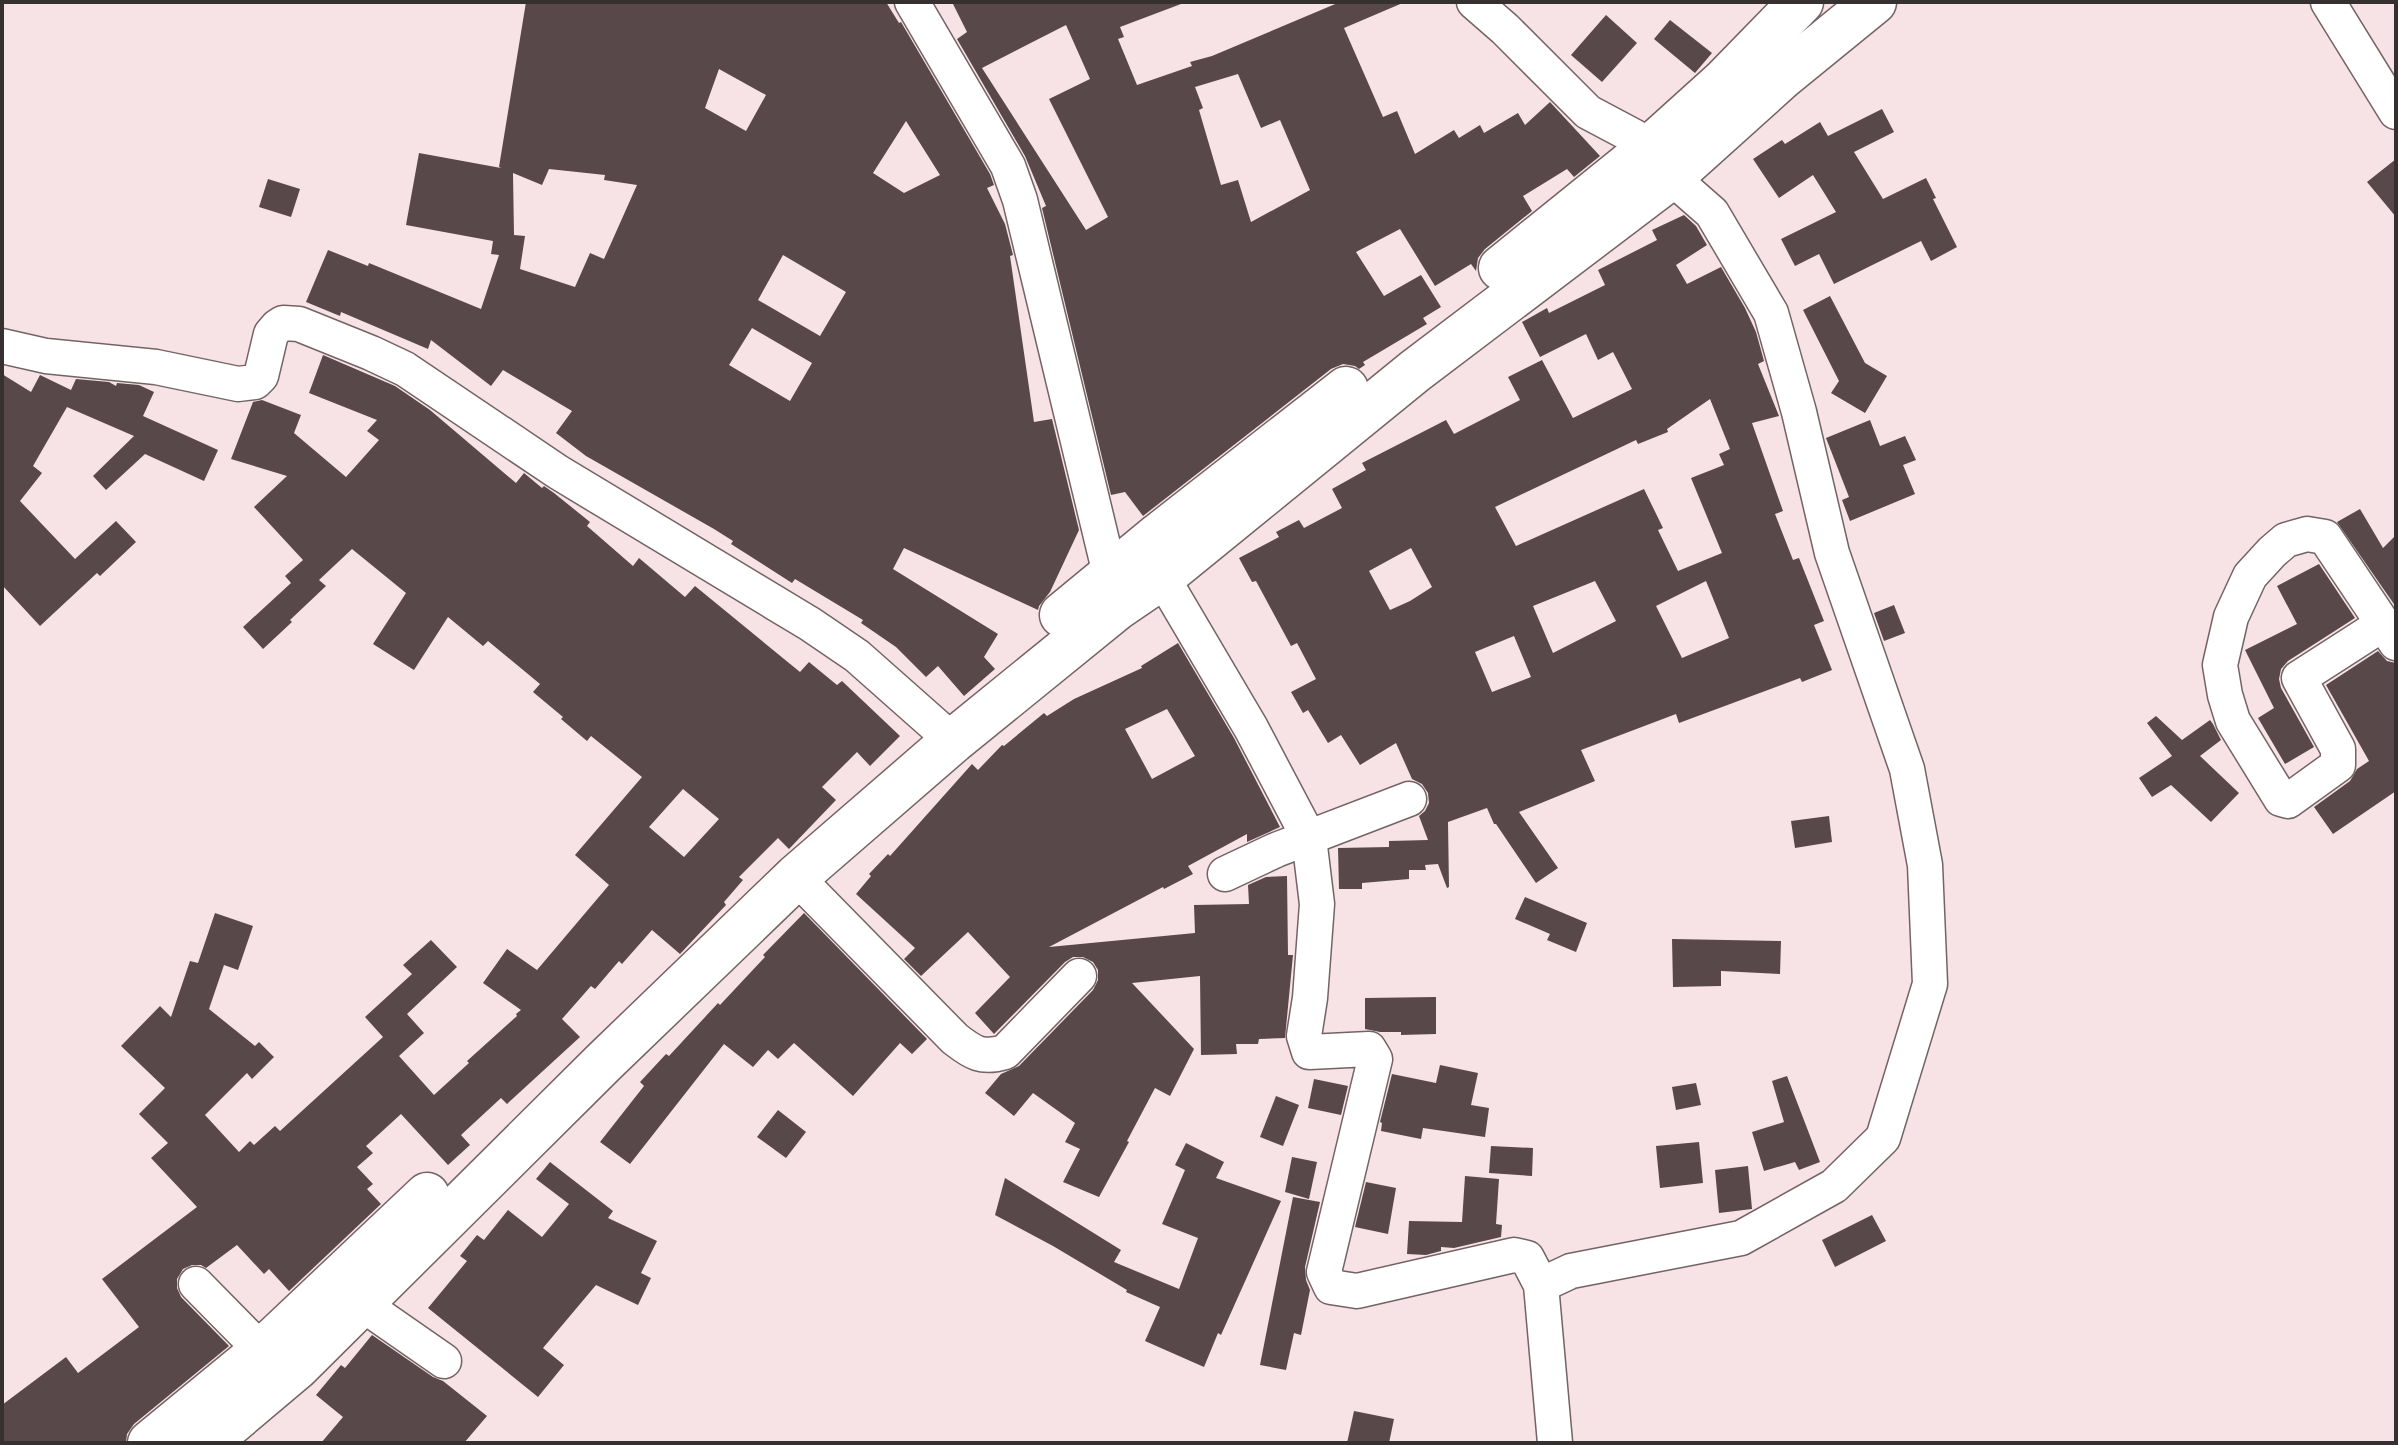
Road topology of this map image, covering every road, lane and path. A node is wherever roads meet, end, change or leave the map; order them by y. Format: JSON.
{"nodes":[{"id":1,"x":1474,"y":2,"type":"edge"},
{"id":2,"x":1874,"y":2,"type":"edge"},
{"id":3,"x":2328,"y":2,"type":"edge"},
{"id":4,"x":915,"y":3,"type":"edge"},
{"id":5,"x":1800,"y":3,"type":"edge"},
{"id":6,"x":1769,"y":62,"type":"junction"},
{"id":7,"x":2396,"y":112,"type":"edge"},
{"id":8,"x":1662,"y":162,"type":"junction"},
{"id":9,"x":2,"y":346,"type":"edge"},
{"id":10,"x":1162,"y":577,"type":"junction"},
{"id":11,"x":1114,"y":591,"type":"junction"},
{"id":12,"x":2389,"y":634,"type":"edge"},
{"id":13,"x":942,"y":732,"type":"junction"},
{"id":14,"x":1409,"y":799,"type":"dead end"},
{"id":15,"x":1309,"y":838,"type":"junction"},
{"id":16,"x":1225,"y":874,"type":"dead end"},
{"id":17,"x":796,"y":877,"type":"junction"},
{"id":18,"x":1079,"y":976,"type":"dead end"},
{"id":19,"x":411,"y":1232,"type":"junction"},
{"id":20,"x":1534,"y":1272,"type":"junction"},
{"id":21,"x":196,"y":1284,"type":"dead end"},
{"id":22,"x":362,"y":1304,"type":"junction"},
{"id":23,"x":262,"y":1351,"type":"junction"},
{"id":24,"x":444,"y":1361,"type":"dead end"},
{"id":25,"x":150,"y":1443,"type":"edge"},
{"id":26,"x":207,"y":1443,"type":"edge"},
{"id":27,"x":1555,"y":1443,"type":"edge"}],
"edges":[{"from":1,"to":8,"type":"street"},
{"from":2,"to":6,"type":"main road"},
{"from":3,"to":7,"type":"street"},
{"from":4,"to":11,"type":"street"},
{"from":5,"to":6,"type":"main road"},
{"from":6,"to":8,"type":"main road"},
{"from":8,"to":10,"type":"main road"},
{"from":8,"to":11,"type":"main road"},
{"from":8,"to":20,"type":"street"},
{"from":9,"to":13,"type":"street"},
{"from":10,"to":11,"type":"main road"},
{"from":10,"to":15,"type":"street"},
{"from":11,"to":13,"type":"main road"},
{"from":12,"to":12,"type":"street"},
{"from":13,"to":17,"type":"main road"},
{"from":13,"to":19,"type":"main road"},
{"from":14,"to":15,"type":"street"},
{"from":15,"to":16,"type":"street"},
{"from":15,"to":20,"type":"street"},
{"from":17,"to":18,"type":"street"},
{"from":17,"to":19,"type":"main road"},
{"from":19,"to":22,"type":"main road"},
{"from":19,"to":23,"type":"main road"},
{"from":20,"to":27,"type":"street"},
{"from":21,"to":23,"type":"street"},
{"from":22,"to":24,"type":"street"},
{"from":22,"to":26,"type":"main road"},
{"from":23,"to":25,"type":"main road"}]}
